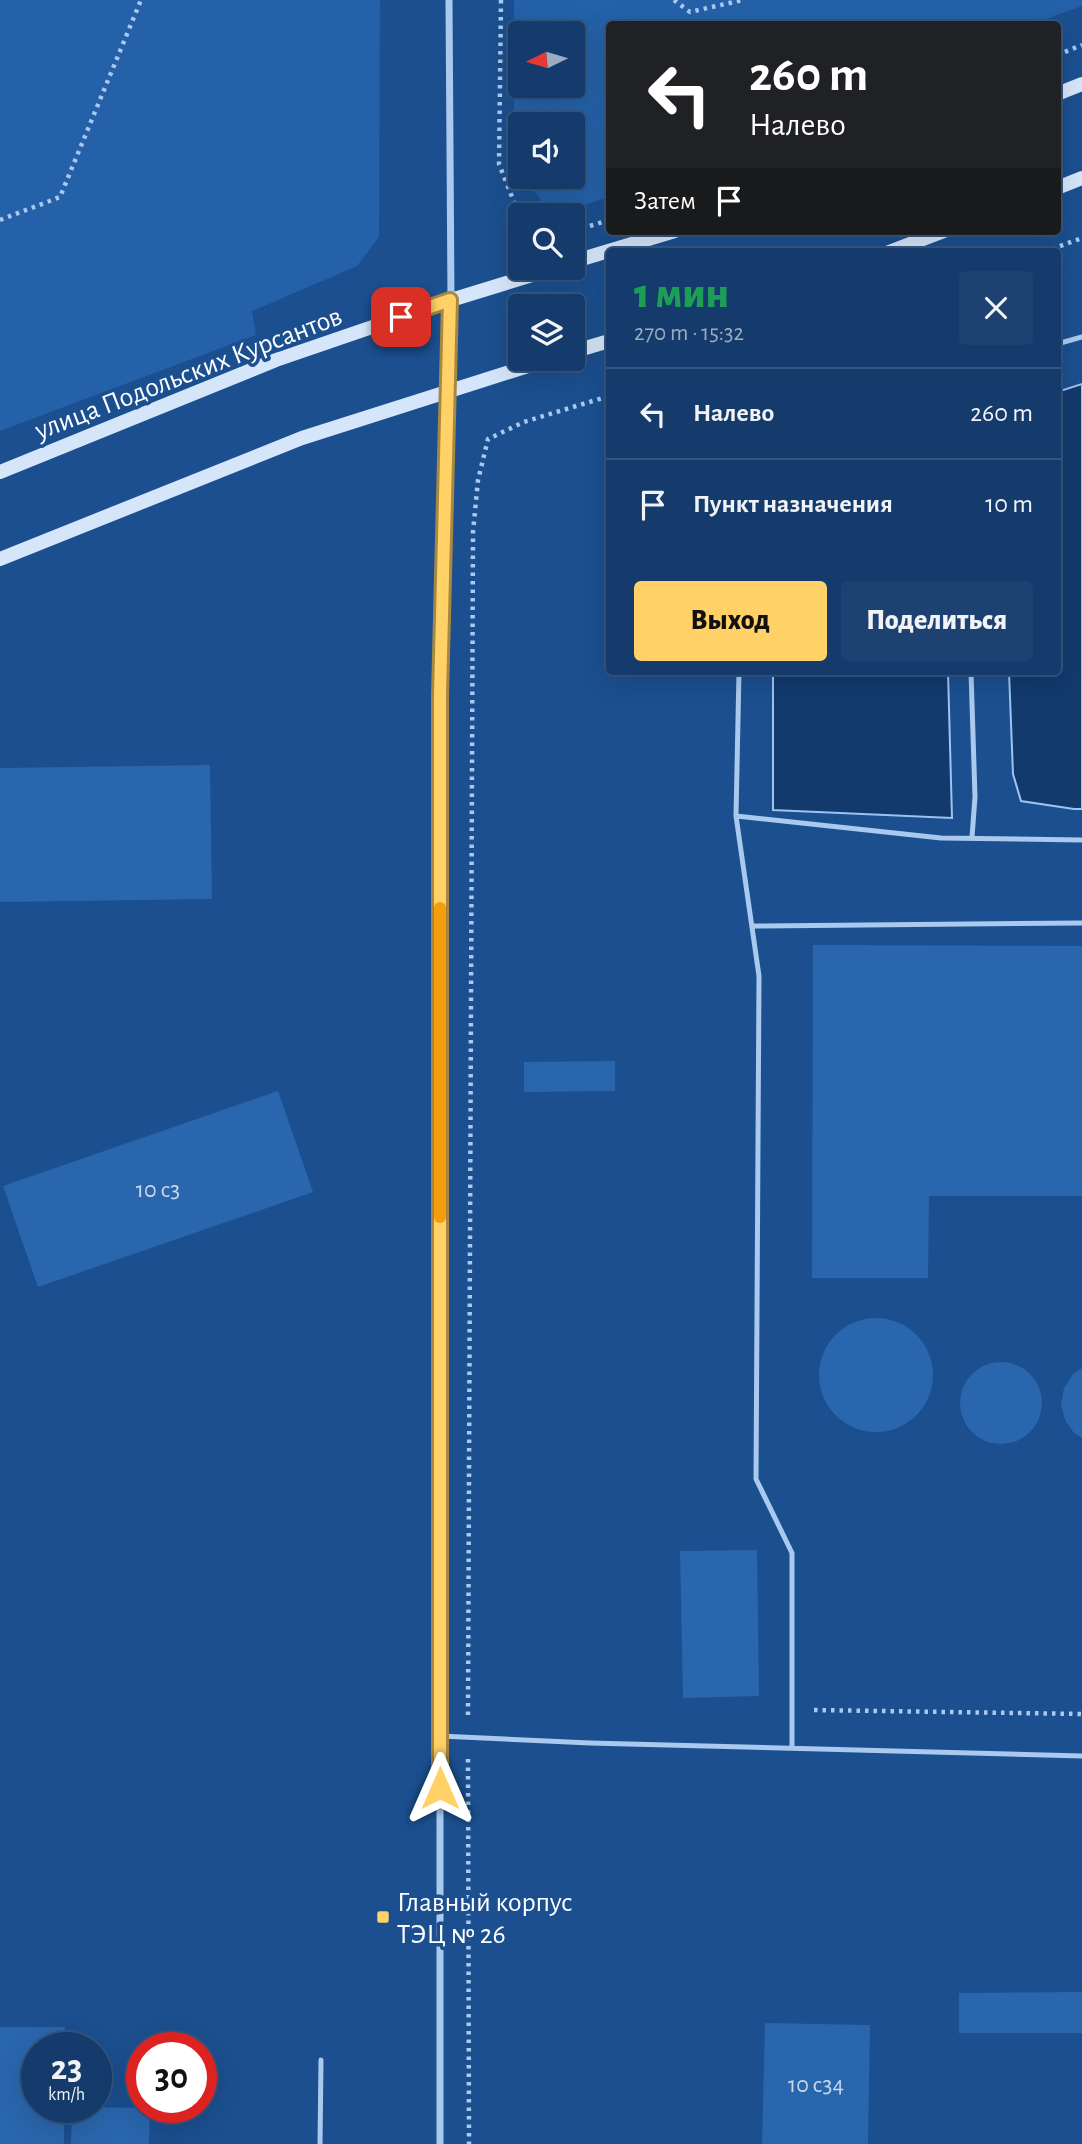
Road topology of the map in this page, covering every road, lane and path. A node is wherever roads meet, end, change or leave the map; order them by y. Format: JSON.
{"nodes":[{"id":1,"x":141,"y":0,"type":"edge"},
{"id":2,"x":449,"y":0,"type":"edge"},
{"id":3,"x":501,"y":0,"type":"edge"},
{"id":4,"x":674,"y":0,"type":"edge"},
{"id":5,"x":743,"y":0,"type":"edge"},
{"id":6,"x":1082,"y":46,"type":"edge"},
{"id":7,"x":1061,"y":54,"type":"edge"},
{"id":8,"x":1082,"y":84,"type":"edge"},
{"id":9,"x":1061,"y":92,"type":"edge"},
{"id":10,"x":1082,"y":178,"type":"edge"},
{"id":11,"x":1061,"y":186,"type":"edge"},
{"id":12,"x":514,"y":203,"type":"edge"},
{"id":13,"x":0,"y":220,"type":"edge"},
{"id":14,"x":662,"y":235,"type":"edge"},
{"id":15,"x":934,"y":235,"type":"edge"},
{"id":16,"x":1082,"y":238,"type":"edge"},
{"id":17,"x":619,"y":248,"type":"edge"},
{"id":18,"x":899,"y":248,"type":"edge"},
{"id":19,"x":1055,"y":248,"type":"edge"},
{"id":20,"x":606,"y":252,"type":"edge"},
{"id":21,"x":585,"y":258,"type":"edge"},
{"id":22,"x":516,"y":280,"type":"edge"},
{"id":23,"x":450,"y":300,"type":"junction"},
{"id":24,"x":1082,"y":337,"type":"edge"},
{"id":25,"x":606,"y":342,"type":"edge"},
{"id":26,"x":1061,"y":343,"type":"edge"},
{"id":27,"x":585,"y":348,"type":"edge"},
{"id":28,"x":510,"y":371,"type":"edge"},
{"id":29,"x":447,"y":390,"type":"junction"},
{"id":30,"x":606,"y":397,"type":"edge"},
{"id":31,"x":0,"y":472,"type":"edge"},
{"id":32,"x":0,"y":559,"type":"edge"},
{"id":33,"x":739,"y":675,"type":"edge"},
{"id":34,"x":971,"y":675,"type":"edge"},
{"id":35,"x":737,"y":816,"type":"junction"},
{"id":36,"x":972,"y":837,"type":"junction"},
{"id":37,"x":1082,"y":840,"type":"edge"},
{"id":38,"x":1082,"y":923,"type":"edge"},
{"id":39,"x":752,"y":926,"type":"junction"},
{"id":40,"x":792,"y":1710,"type":"junction"},
{"id":41,"x":1082,"y":1714,"type":"edge"},
{"id":42,"x":440,"y":1736,"type":"junction"},
{"id":43,"x":468,"y":1737,"type":"junction"},
{"id":44,"x":792,"y":1748,"type":"junction"},
{"id":45,"x":1082,"y":1756,"type":"edge"},
{"id":46,"x":321,"y":2060,"type":"dead end"},
{"id":47,"x":320,"y":2144,"type":"edge"},
{"id":48,"x":440,"y":2144,"type":"edge"},
{"id":49,"x":469,"y":2144,"type":"edge"}],
"edges":[{"from":1,"to":13,"type":"path"},
{"from":2,"to":23,"type":"street"},
{"from":3,"to":12,"type":"path"},
{"from":4,"to":5,"type":"path"},
{"from":6,"to":7,"type":"path"},
{"from":8,"to":9,"type":"main road"},
{"from":10,"to":11,"type":"main road"},
{"from":14,"to":17,"type":"main road"},
{"from":15,"to":18,"type":"main road"},
{"from":16,"to":19,"type":"path"},
{"from":20,"to":21,"type":"main road"},
{"from":22,"to":23,"type":"main road","name":"улица Подольских Курсантов"},
{"from":23,"to":29,"type":"street"},
{"from":23,"to":31,"type":"main road","name":"улица Подольских Курсантов"},
{"from":24,"to":26,"type":"lane"},
{"from":25,"to":27,"type":"main road"},
{"from":28,"to":29,"type":"main road"},
{"from":29,"to":32,"type":"main road"},
{"from":29,"to":42,"type":"street"},
{"from":30,"to":43,"type":"path"},
{"from":33,"to":35,"type":"lane"},
{"from":34,"to":36,"type":"lane"},
{"from":35,"to":36,"type":"lane"},
{"from":35,"to":39,"type":"lane"},
{"from":36,"to":37,"type":"lane"},
{"from":38,"to":39,"type":"lane"},
{"from":39,"to":40,"type":"lane"},
{"from":40,"to":41,"type":"path"},
{"from":40,"to":44,"type":"lane"},
{"from":42,"to":43,"type":"lane"},
{"from":42,"to":48,"type":"street"},
{"from":43,"to":44,"type":"lane"},
{"from":43,"to":49,"type":"path"},
{"from":44,"to":45,"type":"lane"},
{"from":46,"to":47,"type":"lane"}]}
